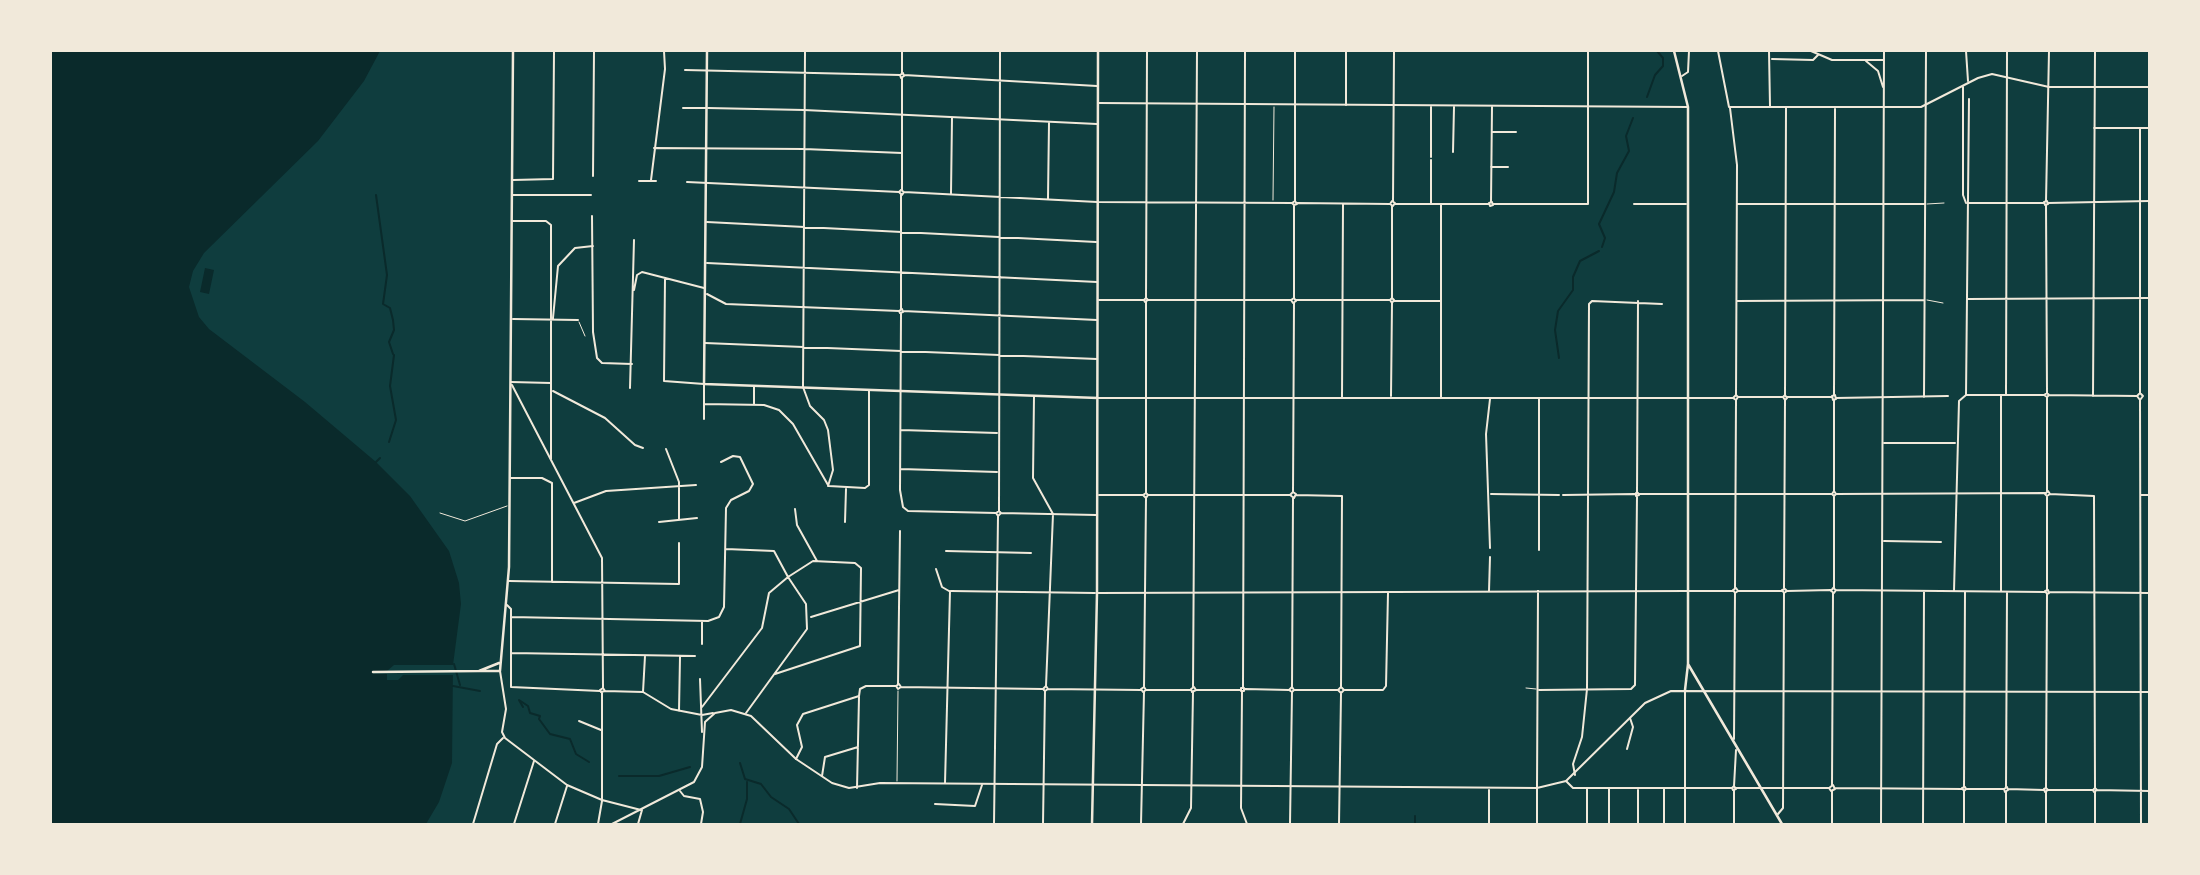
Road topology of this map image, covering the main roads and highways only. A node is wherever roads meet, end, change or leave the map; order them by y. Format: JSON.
{"nodes":[{"id":1,"x":513,"y":51,"type":"edge"},
{"id":2,"x":707,"y":51,"type":"edge"},
{"id":3,"x":1098,"y":51,"type":"edge"},
{"id":4,"x":1674,"y":51,"type":"edge"},
{"id":5,"x":1098,"y":398,"type":"junction"},
{"id":6,"x":500,"y":660,"type":"junction"},
{"id":7,"x":1688,"y":664,"type":"junction"},
{"id":8,"x":477,"y":671,"type":"junction"},
{"id":9,"x":373,"y":673,"type":"dead end"},
{"id":10,"x":1685,"y":690,"type":"road end"},
{"id":11,"x":1092,"y":824,"type":"edge"},
{"id":12,"x":1782,"y":824,"type":"edge"}],
"edges":[{"from":1,"to":6,"type":"main road"},
{"from":2,"to":5,"type":"main road"},
{"from":3,"to":5,"type":"main road"},
{"from":4,"to":7,"type":"main road"},
{"from":5,"to":11,"type":"main road"},
{"from":6,"to":8,"type":"main road"},
{"from":6,"to":8,"type":"main road"},
{"from":7,"to":10,"type":"main road"},
{"from":7,"to":12,"type":"main road"},
{"from":8,"to":9,"type":"main road"}]}
